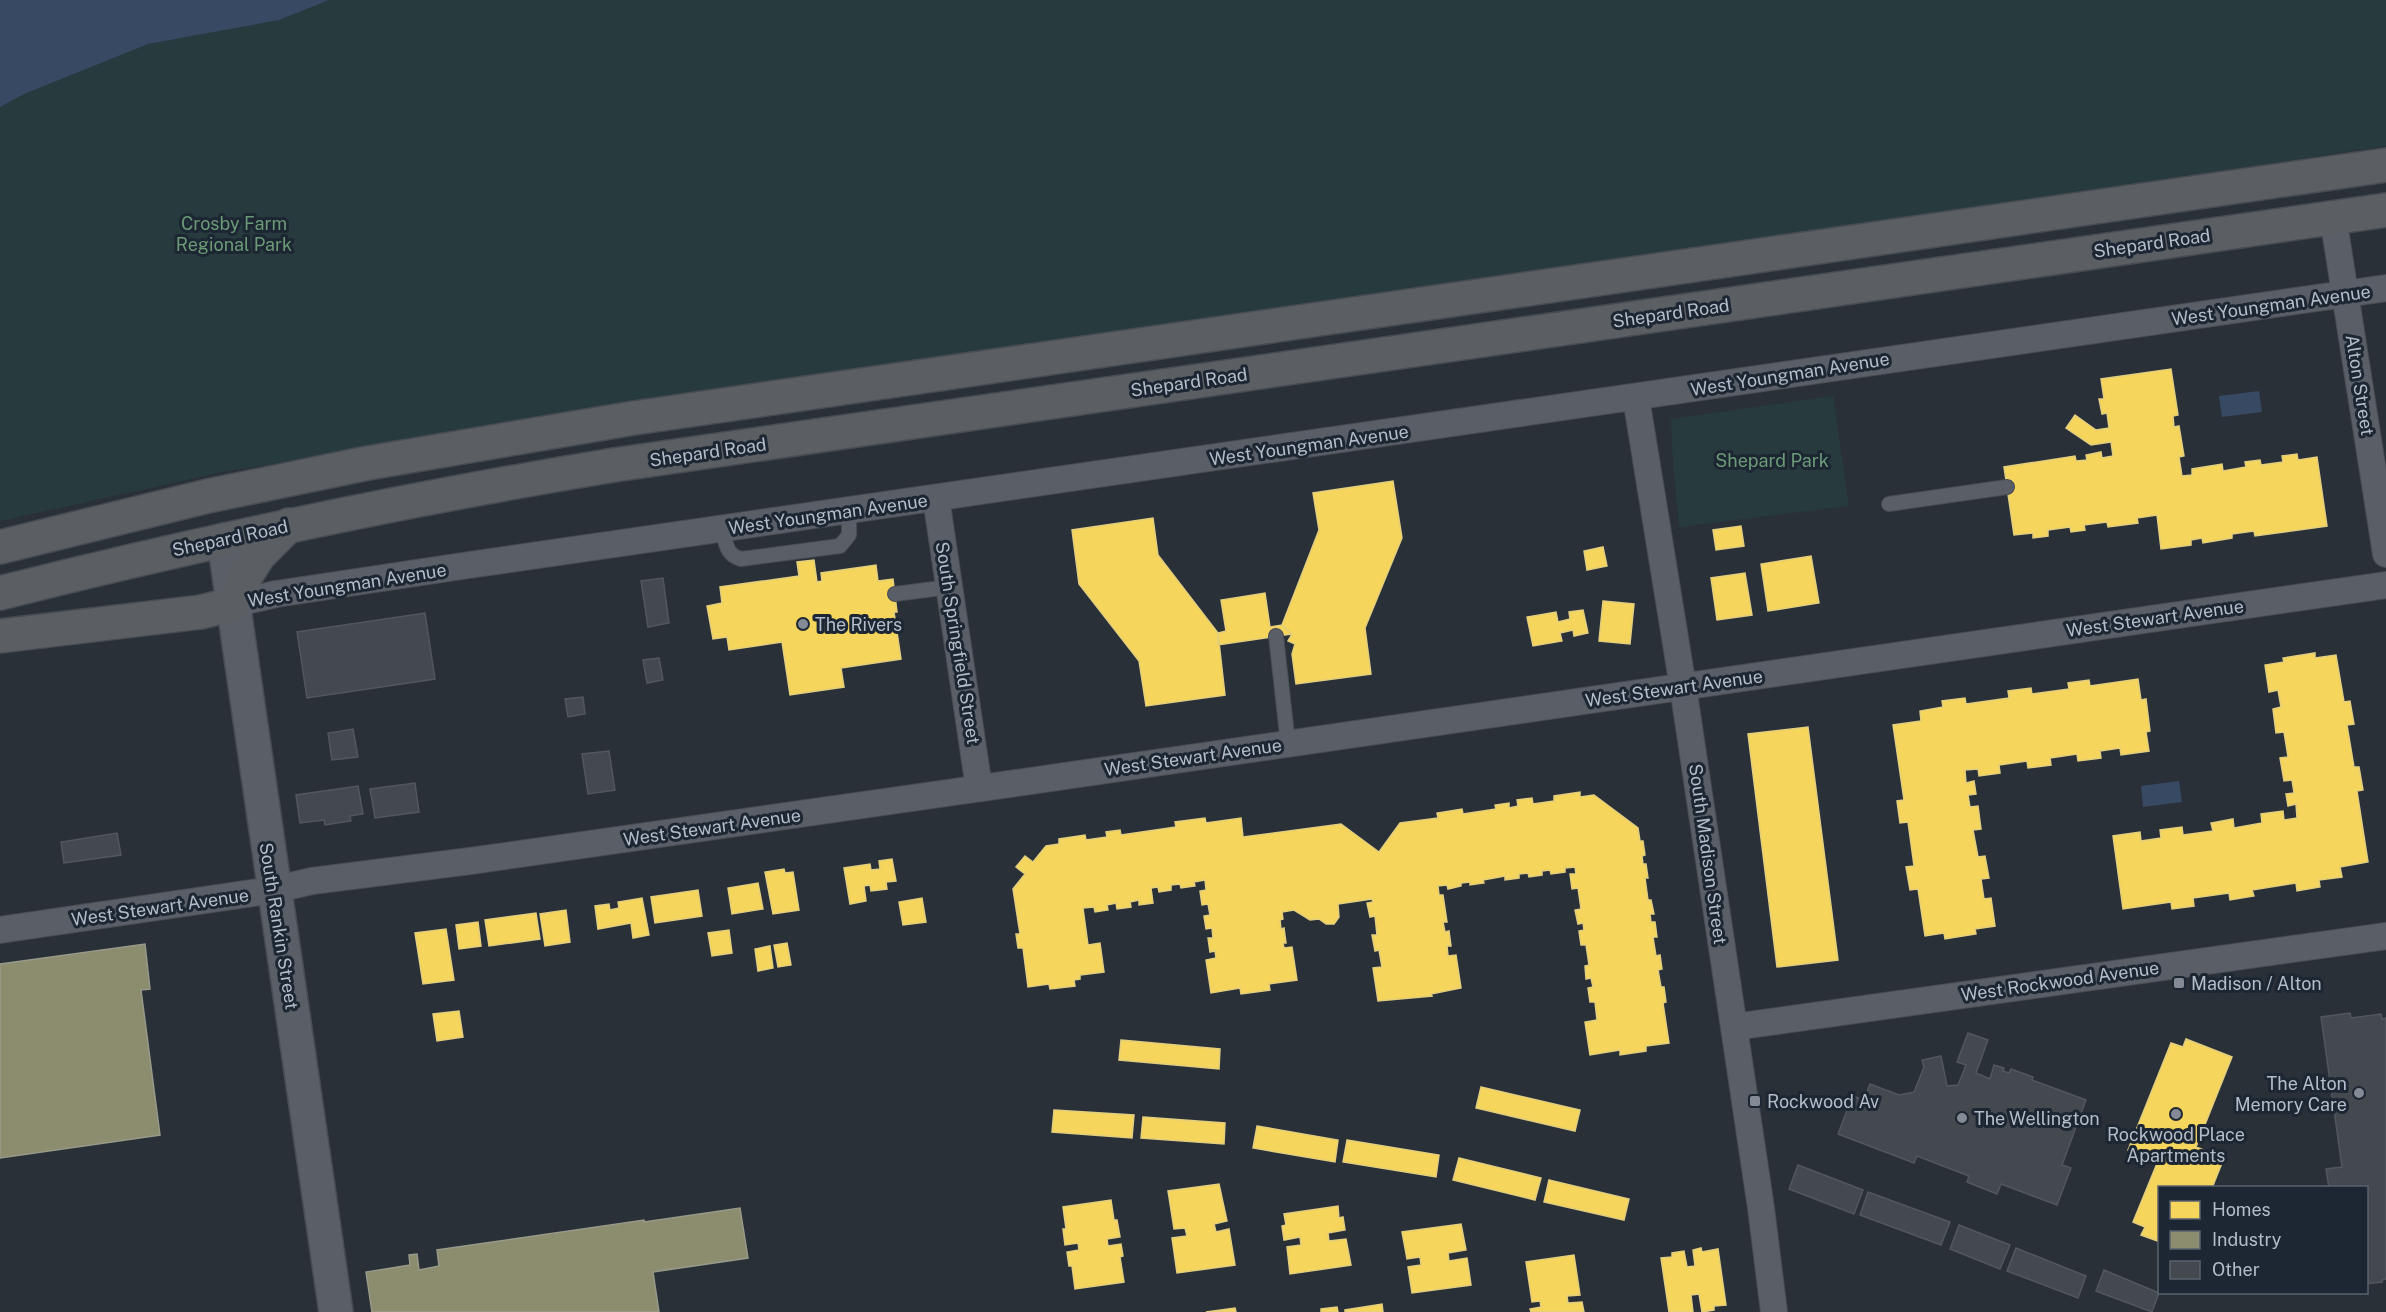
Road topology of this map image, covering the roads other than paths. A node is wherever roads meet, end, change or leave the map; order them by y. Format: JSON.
{"nodes":[{"id":1,"x":2386,"y":165,"type":"edge"},
{"id":2,"x":2386,"y":173,"type":"edge"},
{"id":3,"x":2171,"y":196,"type":"junction"},
{"id":4,"x":2386,"y":210,"type":"edge"},
{"id":5,"x":2334,"y":217,"type":"junction"},
{"id":6,"x":2386,"y":288,"type":"edge"},
{"id":7,"x":2346,"y":294,"type":"junction"},
{"id":8,"x":1636,"y":398,"type":"junction"},
{"id":9,"x":368,"y":463,"type":"junction"},
{"id":10,"x":2007,"y":487,"type":"dead end"},
{"id":11,"x":936,"y":498,"type":"junction"},
{"id":12,"x":1889,"y":504,"type":"dead end"},
{"id":13,"x":849,"y":511,"type":"junction"},
{"id":14,"x":289,"y":525,"type":"junction"},
{"id":15,"x":722,"y":529,"type":"junction"},
{"id":16,"x":43,"y":536,"type":"junction"},
{"id":17,"x":224,"y":540,"type":"junction"},
{"id":18,"x":0,"y":547,"type":"edge"},
{"id":19,"x":2386,"y":554,"type":"edge"},
{"id":20,"x":2386,"y":585,"type":"edge"},
{"id":21,"x":949,"y":587,"type":"junction"},
{"id":22,"x":0,"y":593,"type":"edge"},
{"id":23,"x":895,"y":594,"type":"dead end"},
{"id":24,"x":233,"y":604,"type":"junction"},
{"id":25,"x":0,"y":636,"type":"edge"},
{"id":26,"x":1276,"y":636,"type":"dead end"},
{"id":27,"x":1683,"y":687,"type":"junction"},
{"id":28,"x":1288,"y":744,"type":"junction"},
{"id":29,"x":980,"y":788,"type":"junction"},
{"id":30,"x":273,"y":890,"type":"junction"},
{"id":31,"x":0,"y":930,"type":"edge"},
{"id":32,"x":2386,"y":936,"type":"edge"},
{"id":33,"x":1734,"y":1027,"type":"junction"},
{"id":34,"x":336,"y":1312,"type":"edge"},
{"id":35,"x":1774,"y":1312,"type":"edge"}],
"edges":[{"from":1,"to":3,"type":"highway"},
{"from":2,"to":5,"type":"highway"},
{"from":3,"to":5,"type":"highway"},
{"from":3,"to":9,"type":"highway"},
{"from":4,"to":5,"type":"highway","name":"Shepard Road"},
{"from":5,"to":7,"type":"street","name":"Alton Street"},
{"from":5,"to":14,"type":"highway","name":"Shepard Road"},
{"from":6,"to":7,"type":"street","name":"West Youngman Avenue"},
{"from":7,"to":8,"type":"street","name":"West Youngman Avenue"},
{"from":7,"to":19,"type":"street","name":"Alton Street"},
{"from":8,"to":11,"type":"street","name":"West Youngman Avenue"},
{"from":8,"to":27,"type":"street","name":"South Madison Street"},
{"from":9,"to":16,"type":"highway"},
{"from":9,"to":17,"type":"highway"},
{"from":10,"to":12,"type":"lane"},
{"from":11,"to":13,"type":"street","name":"West Youngman Avenue"},
{"from":11,"to":21,"type":"street","name":"South Springfield Street"},
{"from":13,"to":15,"type":"street","name":"West Youngman Avenue"},
{"from":13,"to":15,"type":"lane"},
{"from":14,"to":17,"type":"highway","name":"Shepard Road"},
{"from":14,"to":24,"type":"highway"},
{"from":15,"to":24,"type":"street","name":"West Youngman Avenue"},
{"from":16,"to":17,"type":"highway"},
{"from":16,"to":18,"type":"highway"},
{"from":17,"to":22,"type":"highway","name":"Shepard Road"},
{"from":17,"to":24,"type":"street","name":"South Rankin Street"},
{"from":20,"to":27,"type":"street","name":"West Stewart Avenue"},
{"from":21,"to":23,"type":"lane"},
{"from":21,"to":29,"type":"street","name":"South Springfield Street"},
{"from":24,"to":25,"type":"highway"},
{"from":24,"to":30,"type":"street","name":"South Rankin Street"},
{"from":26,"to":28,"type":"lane"},
{"from":27,"to":28,"type":"street","name":"West Stewart Avenue"},
{"from":27,"to":33,"type":"street","name":"South Madison Street"},
{"from":28,"to":29,"type":"street","name":"West Stewart Avenue"},
{"from":29,"to":30,"type":"street","name":"West Stewart Avenue"},
{"from":30,"to":31,"type":"street","name":"West Stewart Avenue"},
{"from":30,"to":34,"type":"street","name":"South Rankin Street"},
{"from":32,"to":33,"type":"street","name":"West Rockwood Avenue"},
{"from":33,"to":35,"type":"street","name":"South Madison Street"}]}
